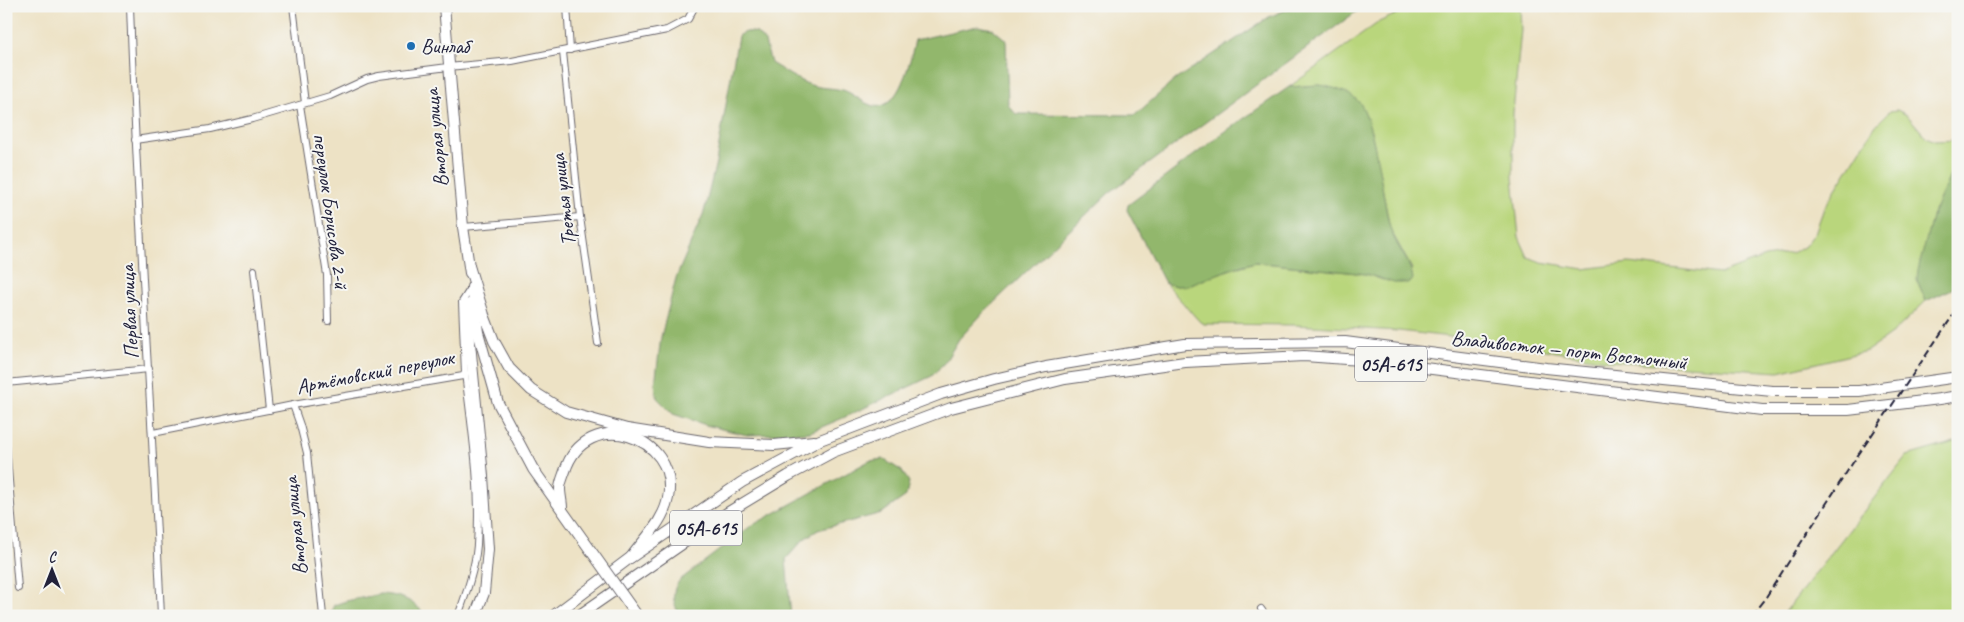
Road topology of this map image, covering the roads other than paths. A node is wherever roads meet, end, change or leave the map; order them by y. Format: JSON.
{"nodes":[{"id":1,"x":130,"y":6,"type":"edge"},
{"id":2,"x":293,"y":6,"type":"edge"},
{"id":3,"x":444,"y":6,"type":"edge"},
{"id":4,"x":567,"y":6,"type":"edge"},
{"id":5,"x":695,"y":6,"type":"edge"},
{"id":6,"x":567,"y":51,"type":"junction"},
{"id":7,"x":448,"y":67,"type":"junction"},
{"id":8,"x":302,"y":104,"type":"junction"},
{"id":9,"x":135,"y":140,"type":"junction"},
{"id":10,"x":580,"y":217,"type":"junction"},
{"id":11,"x":463,"y":227,"type":"junction"},
{"id":12,"x":469,"y":266,"type":"junction"},
{"id":13,"x":254,"y":270,"type":"dead end"},
{"id":14,"x":469,"y":291,"type":"junction"},
{"id":15,"x":328,"y":321,"type":"dead end"},
{"id":16,"x":598,"y":344,"type":"dead end"},
{"id":17,"x":149,"y":369,"type":"junction"},
{"id":18,"x":465,"y":373,"type":"junction"},
{"id":19,"x":1958,"y":377,"type":"edge"},
{"id":20,"x":6,"y":383,"type":"edge"},
{"id":21,"x":1958,"y":396,"type":"edge"},
{"id":22,"x":293,"y":405,"type":"junction"},
{"id":23,"x":269,"y":410,"type":"junction"},
{"id":24,"x":153,"y":433,"type":"junction"},
{"id":25,"x":820,"y":440,"type":"junction"},
{"id":26,"x":6,"y":445,"type":"edge"},
{"id":27,"x":563,"y":512,"type":"junction"},
{"id":28,"x":630,"y":558,"type":"junction"},
{"id":29,"x":18,"y":588,"type":"dead end"},
{"id":30,"x":1261,"y":609,"type":"dead end"},
{"id":31,"x":580,"y":614,"type":"edge"},
{"id":32,"x":637,"y":615,"type":"edge"},
{"id":33,"x":161,"y":616,"type":"edge"},
{"id":34,"x":323,"y":616,"type":"edge"},
{"id":35,"x":458,"y":616,"type":"edge"},
{"id":36,"x":475,"y":616,"type":"edge"},
{"id":37,"x":553,"y":616,"type":"edge"},
{"id":38,"x":1266,"y":616,"type":"edge"}],
"edges":[{"from":1,"to":9,"type":"street","name":"Первая улица"},
{"from":2,"to":8,"type":"street","name":"переулок Борисова 2-й"},
{"from":3,"to":7,"type":"main road","name":"Вторая улица"},
{"from":4,"to":6,"type":"street","name":"Третья улица"},
{"from":5,"to":6,"type":"street"},
{"from":6,"to":7,"type":"street"},
{"from":6,"to":10,"type":"street","name":"Третья улица"},
{"from":7,"to":8,"type":"street"},
{"from":7,"to":11,"type":"main road","name":"Вторая улица"},
{"from":8,"to":9,"type":"street"},
{"from":8,"to":15,"type":"street","name":"переулок Борисова 2-й"},
{"from":9,"to":17,"type":"street","name":"Первая улица"},
{"from":10,"to":11,"type":"street"},
{"from":10,"to":16,"type":"street","name":"Третья улица"},
{"from":11,"to":12,"type":"main road","name":"Вторая улица"},
{"from":12,"to":14,"type":"main road"},
{"from":12,"to":25,"type":"main road"},
{"from":12,"to":27,"type":"main road"},
{"from":13,"to":23,"type":"street","name":"Артёмовский переулок"},
{"from":14,"to":18,"type":"street","name":"Артёмовский переулок"},
{"from":14,"to":36,"type":"main road"},
{"from":17,"to":20,"type":"street"},
{"from":17,"to":24,"type":"street","name":"Первая улица"},
{"from":18,"to":22,"type":"street","name":"Артёмовский переулок"},
{"from":18,"to":35,"type":"street"},
{"from":19,"to":25,"type":"main road","name":"Владивосток — порт Восточный","number":"05А-615"},
{"from":21,"to":31,"type":"main road","name":"Владивосток — порт Восточный","number":"05А-615"},
{"from":22,"to":23,"type":"street","name":"Артёмовский переулок"},
{"from":22,"to":34,"type":"street","name":"Вторая улица"},
{"from":23,"to":24,"type":"street","name":"Артёмовский переулок"},
{"from":24,"to":33,"type":"street","name":"Первая улица"},
{"from":25,"to":28,"type":"main road","name":"Владивосток — порт Восточный","number":"05А-615"},
{"from":26,"to":29,"type":"street"},
{"from":27,"to":28,"type":"main road"},
{"from":27,"to":32,"type":"main road","bridge":true},
{"from":28,"to":37,"type":"main road","name":"Владивосток — порт Восточный","number":"05А-615"},
{"from":30,"to":38,"type":"street"}]}
